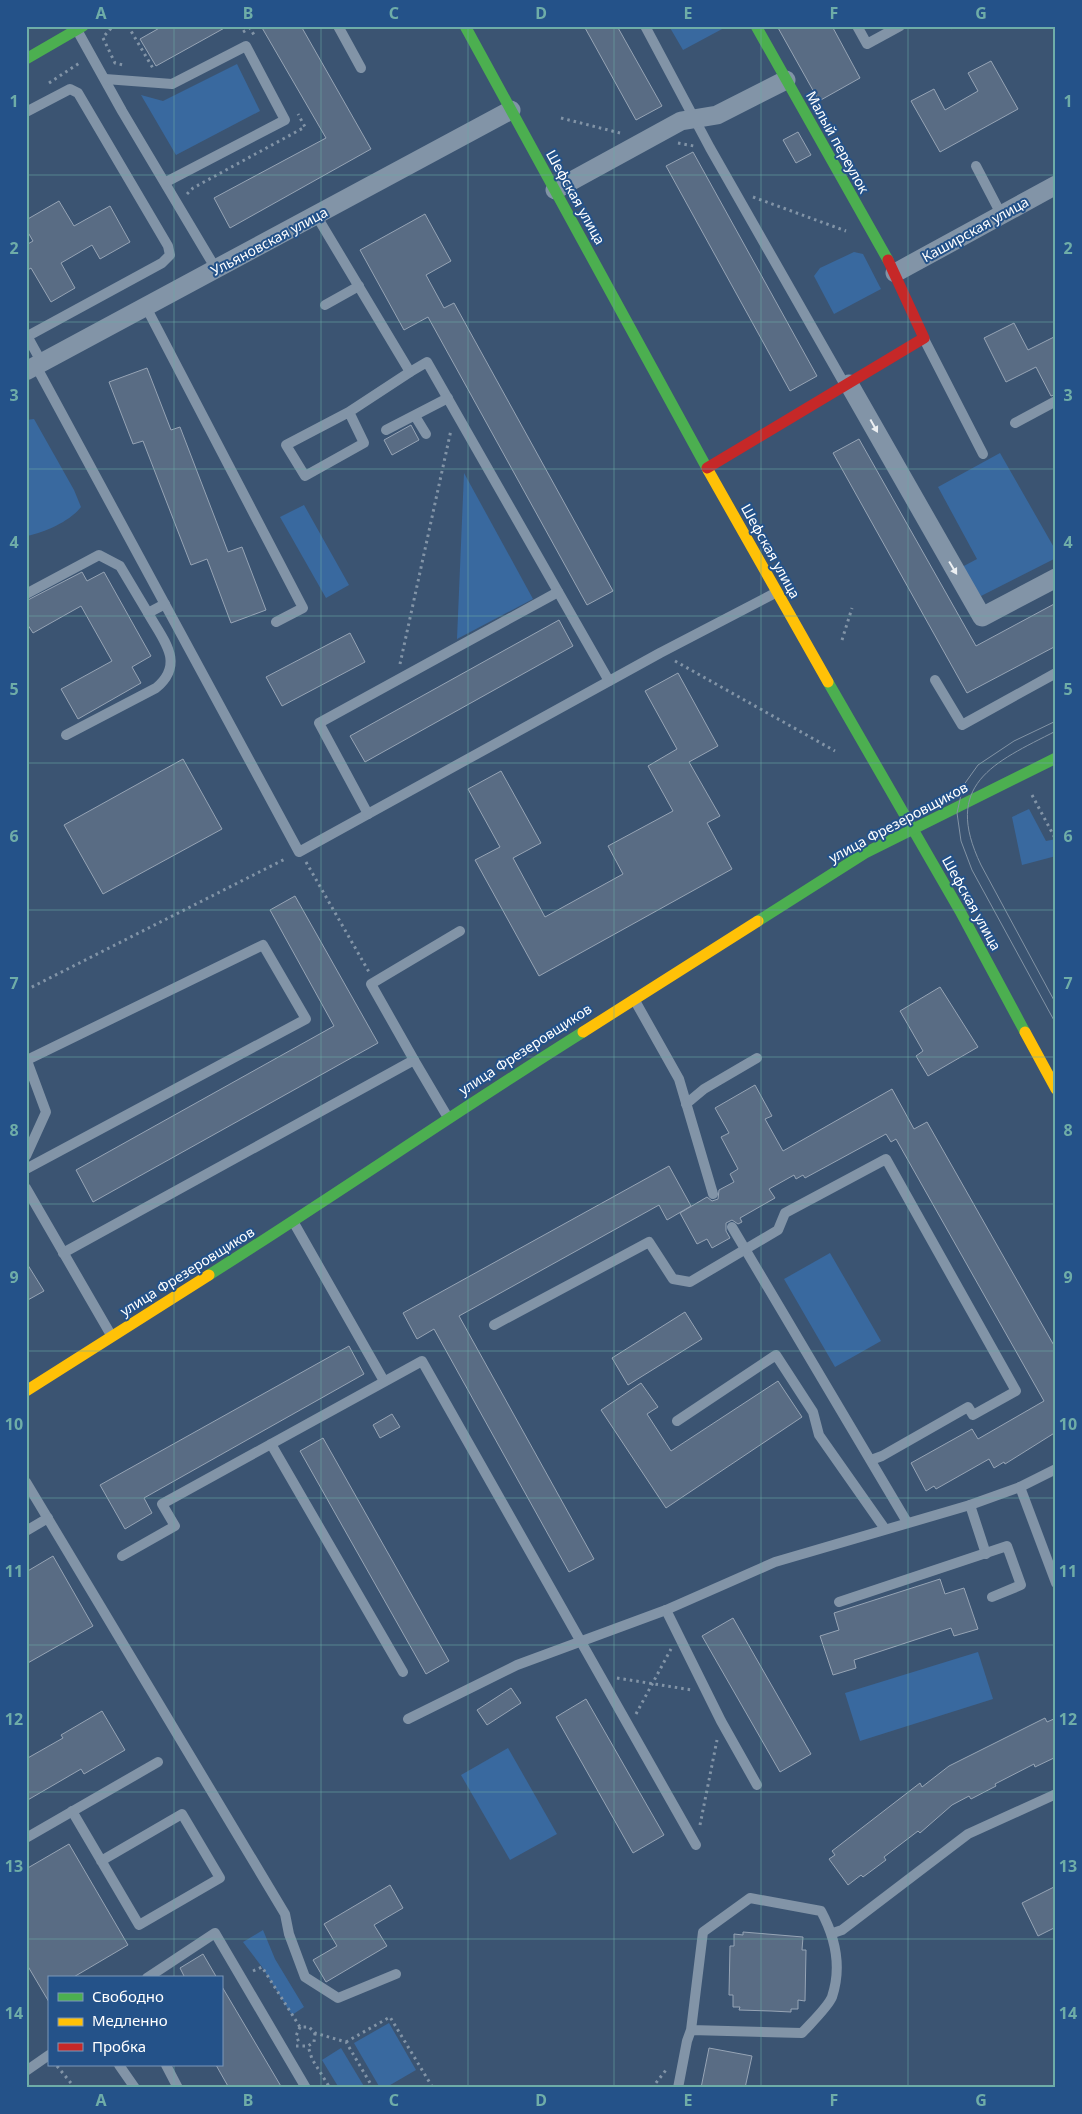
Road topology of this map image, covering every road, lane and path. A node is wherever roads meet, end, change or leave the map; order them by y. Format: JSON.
{"nodes":[{"id":1,"x":113,"y":26,"type":"edge"},
{"id":2,"x":128,"y":26,"type":"edge"},
{"id":3,"x":338,"y":26,"type":"edge"},
{"id":4,"x":465,"y":26,"type":"edge"},
{"id":5,"x":644,"y":26,"type":"edge"},
{"id":6,"x":756,"y":26,"type":"edge"},
{"id":7,"x":857,"y":26,"type":"edge"},
{"id":8,"x":900,"y":26,"type":"edge"},
{"id":9,"x":80,"y":28,"type":"edge"},
{"id":10,"x":132,"y":32,"type":"dead end"},
{"id":11,"x":103,"y":38,"type":"junction"},
{"id":12,"x":90,"y":53,"type":"junction"},
{"id":13,"x":26,"y":59,"type":"edge"},
{"id":14,"x":126,"y":66,"type":"dead end"},
{"id":15,"x":362,"y":68,"type":"dead end"},
{"id":16,"x":144,"y":69,"type":"dead end"},
{"id":17,"x":153,"y":70,"type":"dead end"},
{"id":18,"x":105,"y":79,"type":"junction"},
{"id":19,"x":786,"y":80,"type":"junction"},
{"id":20,"x":42,"y":86,"type":"dead end"},
{"id":21,"x":511,"y":110,"type":"junction"},
{"id":22,"x":26,"y":112,"type":"edge"},
{"id":23,"x":695,"y":119,"type":"junction"},
{"id":24,"x":976,"y":166,"type":"dead end"},
{"id":25,"x":166,"y":182,"type":"junction"},
{"id":26,"x":1056,"y":185,"type":"edge"},
{"id":27,"x":734,"y":189,"type":"junction"},
{"id":28,"x":555,"y":190,"type":"junction"},
{"id":29,"x":1002,"y":214,"type":"junction"},
{"id":30,"x":316,"y":215,"type":"junction"},
{"id":31,"x":851,"y":233,"type":"dead end"},
{"id":32,"x":216,"y":269,"type":"junction"},
{"id":33,"x":895,"y":273,"type":"junction"},
{"id":34,"x":359,"y":286,"type":"junction"},
{"id":35,"x":325,"y":305,"type":"dead end"},
{"id":36,"x":146,"y":307,"type":"junction"},
{"id":37,"x":27,"y":336,"type":"edge"},
{"id":38,"x":924,"y":338,"type":"junction"},
{"id":39,"x":35,"y":367,"type":"edge"},
{"id":40,"x":410,"y":372,"type":"junction"},
{"id":41,"x":848,"y":385,"type":"junction"},
{"id":42,"x":448,"y":398,"type":"junction"},
{"id":43,"x":1056,"y":401,"type":"edge"},
{"id":44,"x":349,"y":412,"type":"junction"},
{"id":45,"x":458,"y":414,"type":"junction"},
{"id":46,"x":415,"y":416,"type":"junction"},
{"id":47,"x":1015,"y":423,"type":"dead end"},
{"id":48,"x":386,"y":430,"type":"dead end"},
{"id":49,"x":426,"y":434,"type":"dead end"},
{"id":50,"x":983,"y":454,"type":"dead end"},
{"id":51,"x":707,"y":468,"type":"junction"},
{"id":52,"x":1056,"y":578,"type":"edge"},
{"id":53,"x":558,"y":592,"type":"junction"},
{"id":54,"x":777,"y":592,"type":"junction"},
{"id":55,"x":26,"y":594,"type":"edge"},
{"id":56,"x":165,"y":604,"type":"junction"},
{"id":57,"x":852,"y":608,"type":"dead end"},
{"id":58,"x":148,"y":614,"type":"junction"},
{"id":59,"x":276,"y":622,"type":"dead end"},
{"id":60,"x":842,"y":640,"type":"dead end"},
{"id":61,"x":660,"y":653,"type":"junction"},
{"id":62,"x":1056,"y":673,"type":"edge"},
{"id":63,"x":396,"y":680,"type":"junction"},
{"id":64,"x":935,"y":680,"type":"dead end"},
{"id":65,"x":609,"y":681,"type":"junction"},
{"id":66,"x":66,"y":735,"type":"dead end"},
{"id":67,"x":835,"y":751,"type":"dead end"},
{"id":68,"x":1056,"y":758,"type":"edge"},
{"id":69,"x":1032,"y":795,"type":"dead end"},
{"id":70,"x":368,"y":814,"type":"junction"},
{"id":71,"x":914,"y":829,"type":"junction"},
{"id":72,"x":1056,"y":840,"type":"edge"},
{"id":73,"x":299,"y":852,"type":"junction"},
{"id":74,"x":317,"y":880,"type":"dead end"},
{"id":75,"x":460,"y":931,"type":"dead end"},
{"id":76,"x":26,"y":990,"type":"edge"},
{"id":77,"x":634,"y":998,"type":"junction"},
{"id":78,"x":757,"y":1058,"type":"dead end"},
{"id":79,"x":27,"y":1059,"type":"edge"},
{"id":80,"x":414,"y":1060,"type":"junction"},
{"id":81,"x":1056,"y":1089,"type":"edge"},
{"id":82,"x":686,"y":1104,"type":"junction"},
{"id":83,"x":448,"y":1117,"type":"junction"},
{"id":84,"x":26,"y":1156,"type":"edge"},
{"id":85,"x":26,"y":1169,"type":"edge"},
{"id":86,"x":26,"y":1188,"type":"edge"},
{"id":87,"x":713,"y":1194,"type":"dead end"},
{"id":88,"x":293,"y":1222,"type":"junction"},
{"id":89,"x":732,"y":1228,"type":"dead end"},
{"id":90,"x":745,"y":1250,"type":"junction"},
{"id":91,"x":63,"y":1253,"type":"junction"},
{"id":92,"x":494,"y":1325,"type":"dead end"},
{"id":93,"x":112,"y":1336,"type":"junction"},
{"id":94,"x":384,"y":1381,"type":"junction"},
{"id":95,"x":26,"y":1391,"type":"edge"},
{"id":96,"x":678,"y":1421,"type":"dead end"},
{"id":97,"x":271,"y":1444,"type":"junction"},
{"id":98,"x":871,"y":1460,"type":"junction"},
{"id":99,"x":1056,"y":1470,"type":"edge"},
{"id":100,"x":26,"y":1482,"type":"edge"},
{"id":101,"x":1020,"y":1487,"type":"junction"},
{"id":102,"x":970,"y":1505,"type":"junction"},
{"id":103,"x":48,"y":1518,"type":"junction"},
{"id":104,"x":907,"y":1522,"type":"junction"},
{"id":105,"x":885,"y":1529,"type":"junction"},
{"id":106,"x":26,"y":1531,"type":"edge"},
{"id":107,"x":986,"y":1554,"type":"junction"},
{"id":108,"x":122,"y":1556,"type":"dead end"},
{"id":109,"x":1056,"y":1583,"type":"edge"},
{"id":110,"x":992,"y":1597,"type":"dead end"},
{"id":111,"x":839,"y":1602,"type":"dead end"},
{"id":112,"x":666,"y":1610,"type":"junction"},
{"id":113,"x":678,"y":1636,"type":"junction"},
{"id":114,"x":581,"y":1642,"type":"junction"},
{"id":115,"x":402,"y":1672,"type":"dead end"},
{"id":116,"x":600,"y":1675,"type":"junction"},
{"id":117,"x":652,"y":1683,"type":"junction"},
{"id":118,"x":707,"y":1692,"type":"junction"},
{"id":119,"x":408,"y":1719,"type":"dead end"},
{"id":120,"x":721,"y":1721,"type":"junction"},
{"id":121,"x":629,"y":1727,"type":"junction"},
{"id":122,"x":158,"y":1762,"type":"dead end"},
{"id":123,"x":757,"y":1785,"type":"dead end"},
{"id":124,"x":1056,"y":1794,"type":"edge"},
{"id":125,"x":72,"y":1811,"type":"junction"},
{"id":126,"x":26,"y":1838,"type":"edge"},
{"id":127,"x":696,"y":1845,"type":"joint"},
{"id":128,"x":101,"y":1861,"type":"junction"},
{"id":129,"x":833,"y":1933,"type":"junction"},
{"id":130,"x":396,"y":1974,"type":"dead end"},
{"id":131,"x":150,"y":1976,"type":"edge"},
{"id":132,"x":241,"y":1977,"type":"junction"},
{"id":133,"x":300,"y":2028,"type":"junction"},
{"id":134,"x":691,"y":2030,"type":"junction"},
{"id":135,"x":315,"y":2033,"type":"junction"},
{"id":136,"x":346,"y":2042,"type":"junction"},
{"id":137,"x":300,"y":2044,"type":"dead end"},
{"id":138,"x":48,"y":2056,"type":"edge"},
{"id":139,"x":57,"y":2066,"type":"edge"},
{"id":140,"x":120,"y":2066,"type":"edge"},
{"id":141,"x":167,"y":2066,"type":"edge"},
{"id":142,"x":668,"y":2068,"type":"dead end"},
{"id":143,"x":26,"y":2071,"type":"edge"},
{"id":144,"x":74,"y":2088,"type":"edge"},
{"id":145,"x":135,"y":2088,"type":"edge"},
{"id":146,"x":178,"y":2088,"type":"edge"},
{"id":147,"x":306,"y":2088,"type":"edge"},
{"id":148,"x":330,"y":2088,"type":"edge"},
{"id":149,"x":373,"y":2088,"type":"edge"},
{"id":150,"x":433,"y":2088,"type":"edge"},
{"id":151,"x":652,"y":2088,"type":"edge"},
{"id":152,"x":678,"y":2088,"type":"edge"}],
"edges":[{"from":1,"to":11,"type":"path"},
{"from":2,"to":10,"type":"path"},
{"from":3,"to":15,"type":"lane"},
{"from":4,"to":21,"type":"main road","name":"Шефская улица"},
{"from":5,"to":23,"type":"lane"},
{"from":6,"to":19,"type":"main road","name":"Малый переулок"},
{"from":7,"to":8,"type":"lane"},
{"from":9,"to":12,"type":"lane"},
{"from":9,"to":13,"type":"main road"},
{"from":11,"to":12,"type":"path"},
{"from":11,"to":14,"type":"path"},
{"from":12,"to":18,"type":"lane"},
{"from":12,"to":20,"type":"path"},
{"from":16,"to":17,"type":"path"},
{"from":18,"to":25,"type":"lane"},
{"from":18,"to":25,"type":"lane"},
{"from":19,"to":23,"type":"street"},
{"from":19,"to":33,"type":"main road","name":"Малый переулок"},
{"from":21,"to":28,"type":"main road","name":"Шефская улица"},
{"from":21,"to":30,"type":"street","name":"Ульяновская улица"},
{"from":22,"to":37,"type":"lane"},
{"from":23,"to":27,"type":"lane"},
{"from":23,"to":28,"type":"street"},
{"from":24,"to":29,"type":"lane"},
{"from":25,"to":32,"type":"lane"},
{"from":26,"to":29,"type":"street","name":"Каширская улица"},
{"from":27,"to":31,"type":"path"},
{"from":27,"to":41,"type":"lane"},
{"from":28,"to":51,"type":"main road","name":"Шефская улица"},
{"from":29,"to":33,"type":"street","name":"Каширская улица"},
{"from":30,"to":32,"type":"street","name":"Ульяновская улица"},
{"from":30,"to":34,"type":"lane"},
{"from":32,"to":36,"type":"street","name":"Ульяновская улица"},
{"from":33,"to":38,"type":"main road","name":"Малый переулок"},
{"from":34,"to":35,"type":"lane"},
{"from":34,"to":40,"type":"lane"},
{"from":36,"to":39,"type":"street","name":"Ульяновская улица"},
{"from":36,"to":59,"type":"lane"},
{"from":37,"to":39,"type":"lane"},
{"from":38,"to":41,"type":"main road"},
{"from":38,"to":50,"type":"lane"},
{"from":39,"to":56,"type":"lane"},
{"from":40,"to":42,"type":"lane"},
{"from":40,"to":44,"type":"lane"},
{"from":41,"to":51,"type":"main road"},
{"from":41,"to":52,"type":"street","one_way":true},
{"from":42,"to":45,"type":"lane"},
{"from":42,"to":46,"type":"lane"},
{"from":43,"to":47,"type":"lane"},
{"from":44,"to":44,"type":"lane"},
{"from":45,"to":53,"type":"lane"},
{"from":45,"to":63,"type":"path"},
{"from":46,"to":48,"type":"lane"},
{"from":46,"to":49,"type":"lane"},
{"from":51,"to":54,"type":"main road","name":"Шефская улица"},
{"from":53,"to":63,"type":"lane"},
{"from":53,"to":65,"type":"lane"},
{"from":54,"to":61,"type":"lane"},
{"from":54,"to":71,"type":"main road","name":"Шефская улица"},
{"from":55,"to":58,"type":"lane"},
{"from":56,"to":58,"type":"lane"},
{"from":56,"to":73,"type":"lane"},
{"from":57,"to":60,"type":"path"},
{"from":58,"to":66,"type":"lane"},
{"from":61,"to":65,"type":"lane"},
{"from":61,"to":67,"type":"path"},
{"from":62,"to":64,"type":"lane"},
{"from":63,"to":70,"type":"lane"},
{"from":65,"to":70,"type":"lane"},
{"from":68,"to":71,"type":"main road","name":"улица Фрезеровщиков"},
{"from":69,"to":72,"type":"path"},
{"from":70,"to":73,"type":"lane"},
{"from":71,"to":77,"type":"main road","name":"улица Фрезеровщиков"},
{"from":71,"to":81,"type":"main road","name":"Шефская улица"},
{"from":73,"to":74,"type":"path"},
{"from":73,"to":76,"type":"path"},
{"from":75,"to":80,"type":"lane"},
{"from":77,"to":82,"type":"lane"},
{"from":77,"to":83,"type":"main road","name":"улица Фрезеровщиков"},
{"from":78,"to":82,"type":"lane"},
{"from":79,"to":84,"type":"lane"},
{"from":79,"to":85,"type":"lane"},
{"from":80,"to":83,"type":"lane"},
{"from":80,"to":91,"type":"lane"},
{"from":82,"to":87,"type":"lane"},
{"from":83,"to":88,"type":"main road","name":"улица Фрезеровщиков"},
{"from":86,"to":91,"type":"lane"},
{"from":88,"to":93,"type":"main road","name":"улица Фрезеровщиков"},
{"from":88,"to":94,"type":"lane"},
{"from":89,"to":90,"type":"lane"},
{"from":90,"to":92,"type":"lane"},
{"from":90,"to":98,"type":"lane"},
{"from":90,"to":98,"type":"lane"},
{"from":91,"to":93,"type":"lane"},
{"from":93,"to":95,"type":"main road","name":"улица Фрезеровщиков"},
{"from":94,"to":97,"type":"lane"},
{"from":94,"to":114,"type":"lane"},
{"from":96,"to":105,"type":"lane"},
{"from":97,"to":108,"type":"lane"},
{"from":97,"to":115,"type":"lane"},
{"from":98,"to":104,"type":"lane"},
{"from":99,"to":101,"type":"lane"},
{"from":100,"to":103,"type":"lane"},
{"from":101,"to":102,"type":"lane"},
{"from":101,"to":109,"type":"lane"},
{"from":102,"to":104,"type":"lane"},
{"from":102,"to":107,"type":"lane"},
{"from":103,"to":106,"type":"lane"},
{"from":103,"to":130,"type":"lane"},
{"from":104,"to":105,"type":"lane"},
{"from":105,"to":112,"type":"lane"},
{"from":107,"to":110,"type":"lane"},
{"from":107,"to":111,"type":"lane"},
{"from":112,"to":113,"type":"lane"},
{"from":112,"to":114,"type":"lane"},
{"from":113,"to":117,"type":"path"},
{"from":113,"to":118,"type":"lane"},
{"from":114,"to":116,"type":"lane"},
{"from":114,"to":119,"type":"lane"},
{"from":116,"to":117,"type":"path"},
{"from":116,"to":121,"type":"lane"},
{"from":117,"to":118,"type":"path"},
{"from":117,"to":121,"type":"path"},
{"from":118,"to":120,"type":"lane"},
{"from":120,"to":123,"type":"lane"},
{"from":120,"to":127,"type":"path"},
{"from":121,"to":127,"type":"lane"},
{"from":122,"to":125,"type":"lane"},
{"from":124,"to":129,"type":"lane"},
{"from":125,"to":126,"type":"lane"},
{"from":125,"to":128,"type":"lane"},
{"from":128,"to":128,"type":"lane"},
{"from":129,"to":134,"type":"lane"},
{"from":129,"to":134,"type":"lane"},
{"from":131,"to":132,"type":"lane"},
{"from":132,"to":133,"type":"path"},
{"from":132,"to":147,"type":"lane"},
{"from":133,"to":135,"type":"path"},
{"from":133,"to":137,"type":"path"},
{"from":134,"to":152,"type":"lane"},
{"from":135,"to":136,"type":"path"},
{"from":135,"to":148,"type":"path"},
{"from":136,"to":149,"type":"path"},
{"from":136,"to":150,"type":"path"},
{"from":138,"to":143,"type":"lane"},
{"from":139,"to":144,"type":"path"},
{"from":140,"to":145,"type":"lane"},
{"from":141,"to":146,"type":"lane"},
{"from":142,"to":151,"type":"path"}]}
